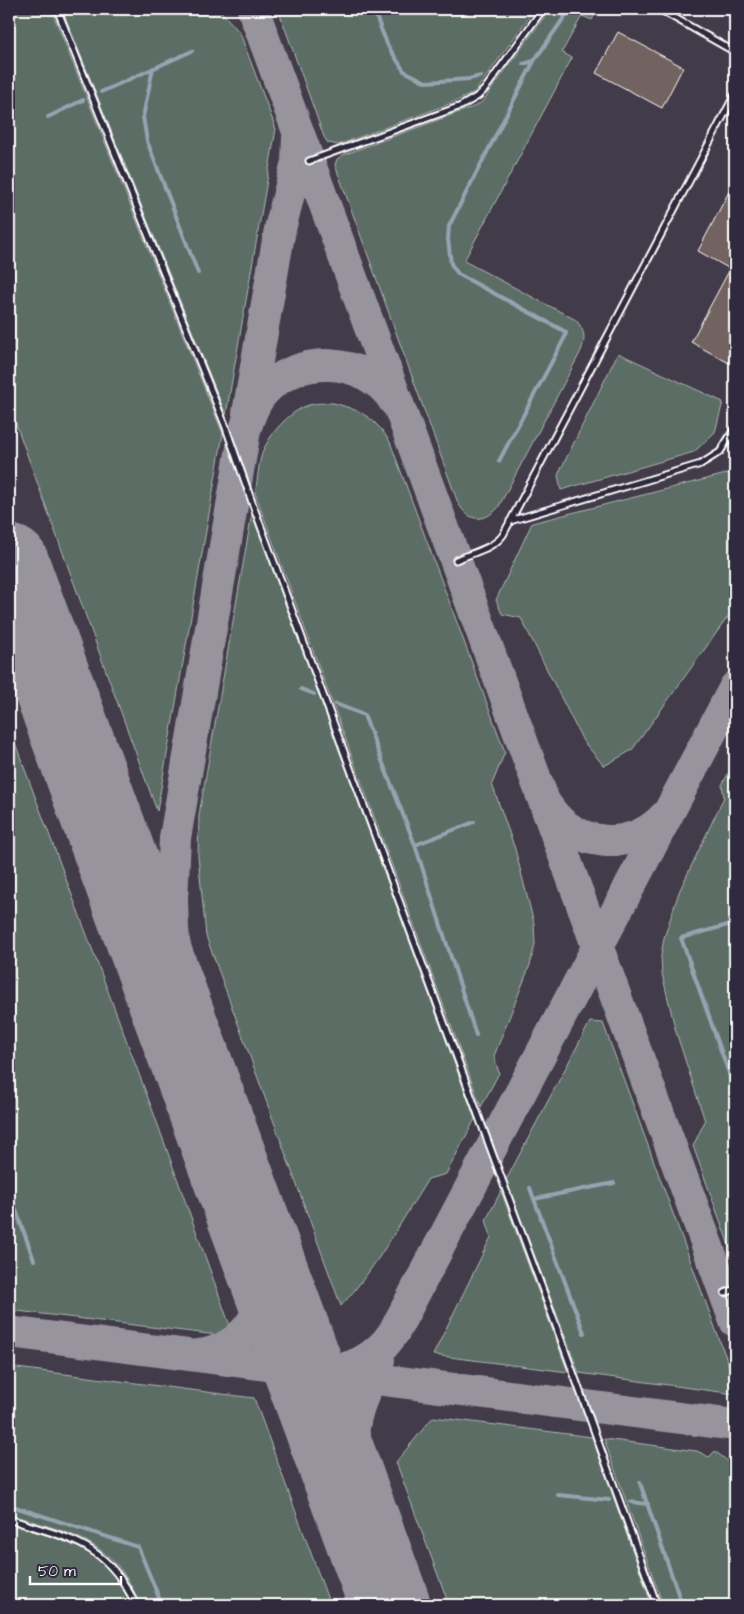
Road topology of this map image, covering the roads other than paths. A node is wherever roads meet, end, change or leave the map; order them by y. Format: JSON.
{"nodes":[{"id":1,"x":57,"y":9,"type":"edge"},
{"id":2,"x":543,"y":9,"type":"edge"},
{"id":3,"x":659,"y":9,"type":"edge"},
{"id":4,"x":735,"y":52,"type":"edge"},
{"id":5,"x":735,"y":94,"type":"edge"},
{"id":6,"x":309,"y":161,"type":"dead end"},
{"id":7,"x":735,"y":428,"type":"edge"},
{"id":8,"x":510,"y":520,"type":"junction"},
{"id":9,"x":456,"y":560,"type":"dead end"},
{"id":10,"x":735,"y":1289,"type":"edge"},
{"id":11,"x":725,"y":1293,"type":"dead end"},
{"id":12,"x":9,"y":1519,"type":"edge"},
{"id":13,"x":136,"y":1605,"type":"edge"},
{"id":14,"x":657,"y":1605,"type":"edge"}],
"edges":[{"from":1,"to":14,"type":"lane"},
{"from":2,"to":6,"type":"lane"},
{"from":3,"to":4,"type":"lane"},
{"from":5,"to":8,"type":"lane"},
{"from":7,"to":8,"type":"lane"},
{"from":8,"to":9,"type":"lane"},
{"from":10,"to":11,"type":"lane"},
{"from":12,"to":13,"type":"lane"}]}
